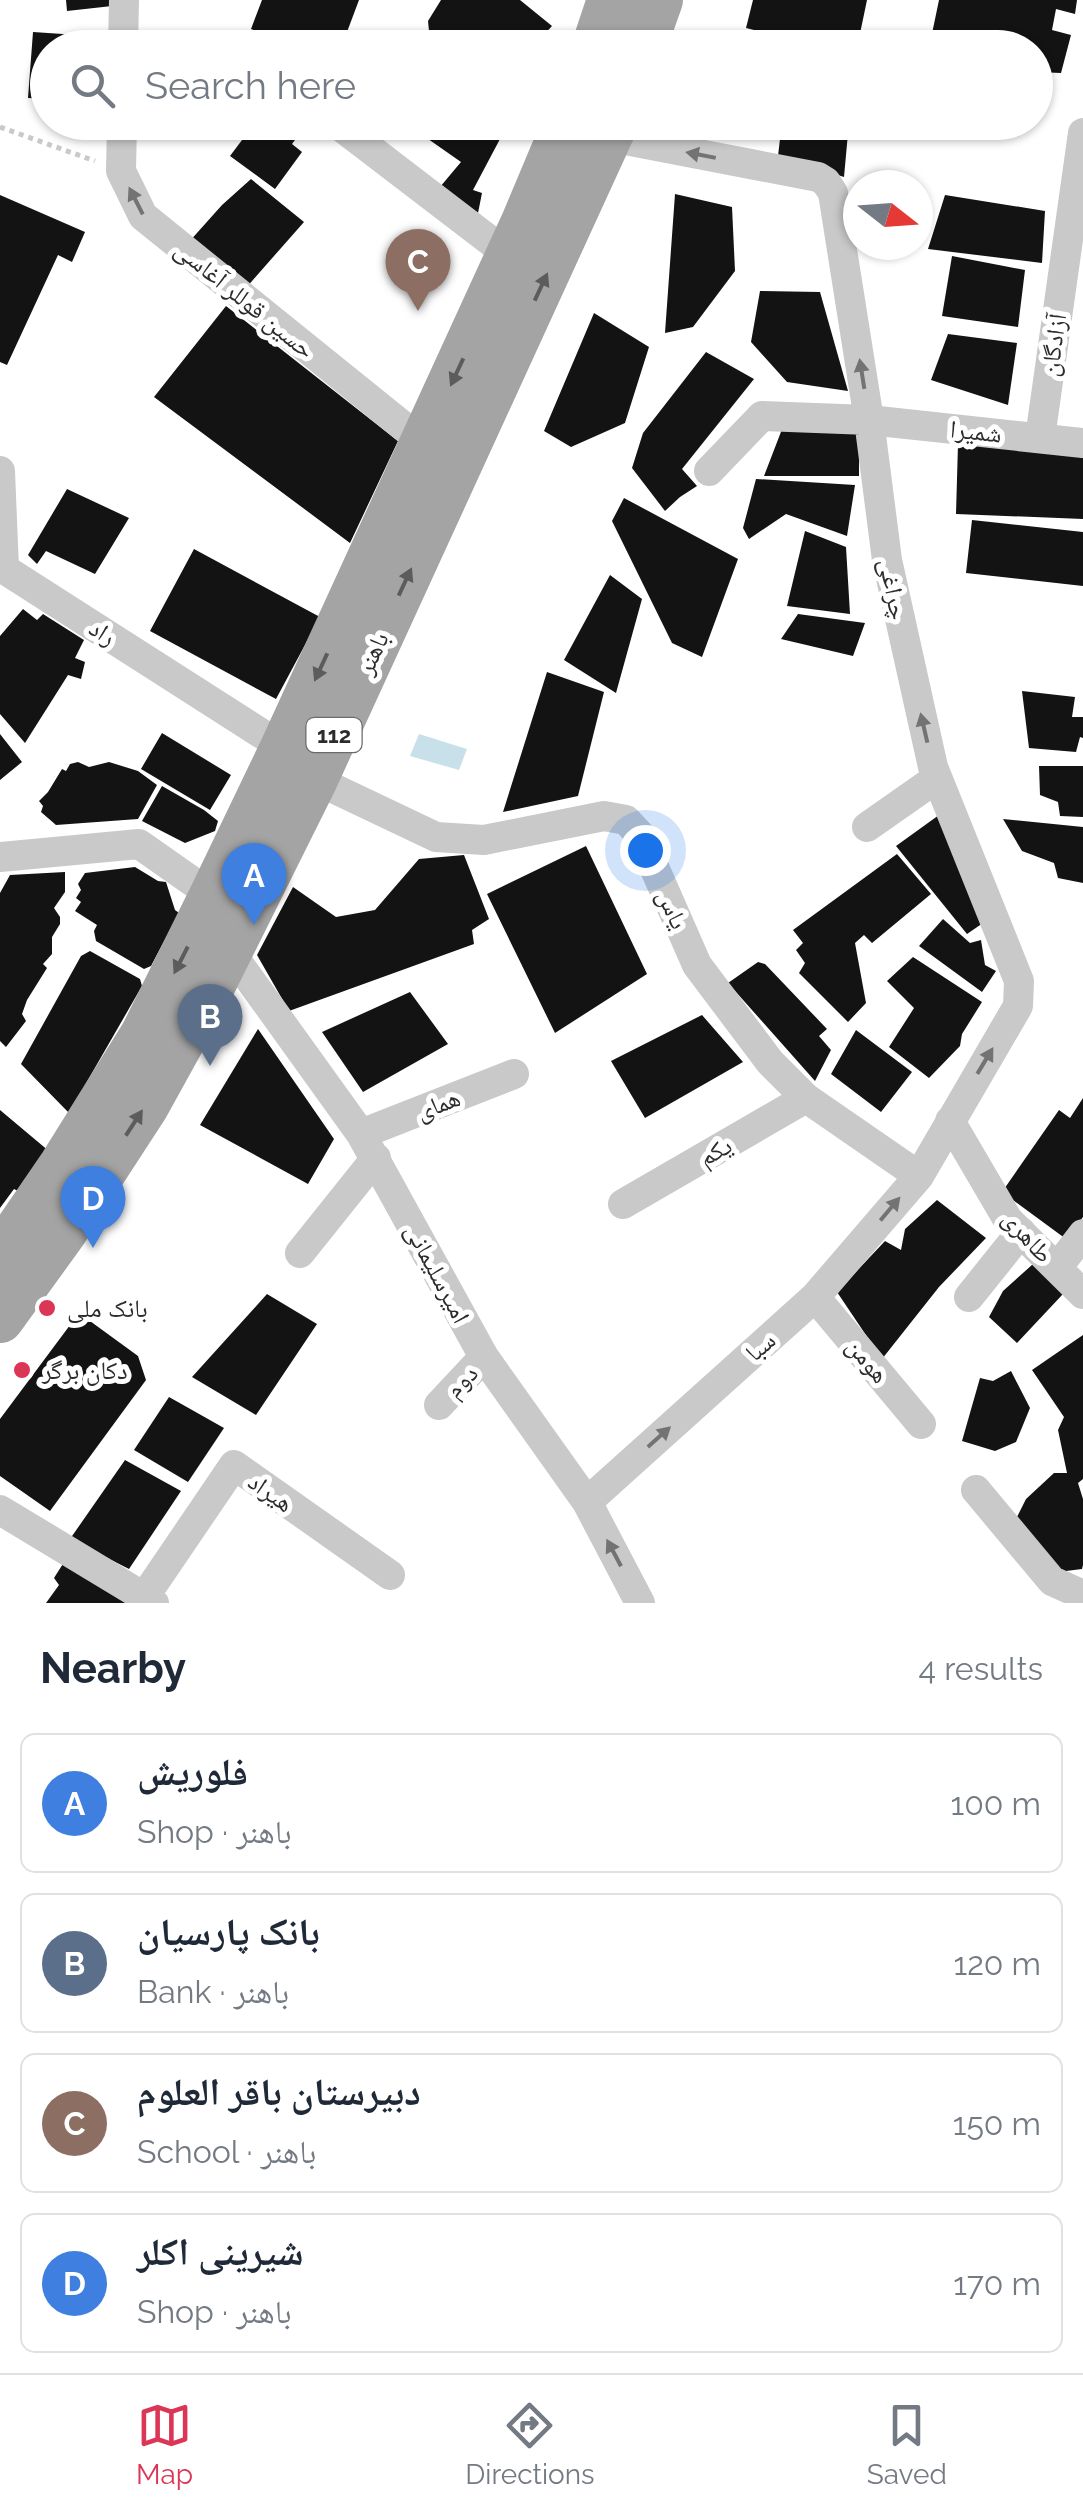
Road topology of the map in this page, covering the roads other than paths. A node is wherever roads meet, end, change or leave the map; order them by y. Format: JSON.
{"nodes":[{"id":1,"x":124,"y":0,"type":"edge"},
{"id":2,"x":610,"y":0,"type":"edge"},
{"id":3,"x":123,"y":30,"type":"edge"},
{"id":4,"x":600,"y":30,"type":"edge"},
{"id":5,"x":1083,"y":133,"type":"edge"},
{"id":6,"x":122,"y":140,"type":"edge"},
{"id":7,"x":359,"y":140,"type":"edge"},
{"id":8,"x":588,"y":140,"type":"edge"},
{"id":9,"x":591,"y":140,"type":"edge"},
{"id":10,"x":654,"y":140,"type":"edge"},
{"id":11,"x":510,"y":256,"type":"junction"},
{"id":12,"x":869,"y":420,"type":"junction"},
{"id":13,"x":1040,"y":438,"type":"junction"},
{"id":14,"x":424,"y":443,"type":"junction"},
{"id":15,"x":1083,"y":443,"type":"edge"},
{"id":16,"x":708,"y":470,"type":"dead end"},
{"id":17,"x":0,"y":472,"type":"edge"},
{"id":18,"x":2,"y":570,"type":"edge"},
{"id":19,"x":299,"y":764,"type":"junction"},
{"id":20,"x":937,"y":778,"type":"junction"},
{"id":21,"x":866,"y":827,"type":"dead end"},
{"id":22,"x":0,"y":857,"type":"edge"},
{"id":23,"x":214,"y":896,"type":"junction"},
{"id":24,"x":228,"y":948,"type":"junction"},
{"id":25,"x":514,"y":1074,"type":"dead end"},
{"id":26,"x":806,"y":1098,"type":"junction"},
{"id":27,"x":950,"y":1120,"type":"junction"},
{"id":28,"x":369,"y":1146,"type":"junction"},
{"id":29,"x":918,"y":1176,"type":"junction"},
{"id":30,"x":624,"y":1204,"type":"dead end"},
{"id":31,"x":1021,"y":1232,"type":"junction"},
{"id":32,"x":1083,"y":1234,"type":"edge"},
{"id":33,"x":300,"y":1253,"type":"dead end"},
{"id":34,"x":0,"y":1257,"type":"edge"},
{"id":35,"x":1057,"y":1268,"type":"junction"},
{"id":36,"x":1083,"y":1294,"type":"edge"},
{"id":37,"x":815,"y":1297,"type":"junction"},
{"id":38,"x":969,"y":1298,"type":"dead end"},
{"id":39,"x":0,"y":1319,"type":"edge"},
{"id":40,"x":484,"y":1358,"type":"junction"},
{"id":41,"x":439,"y":1405,"type":"dead end"},
{"id":42,"x":921,"y":1424,"type":"dead end"},
{"id":43,"x":976,"y":1490,"type":"dead end"},
{"id":44,"x":587,"y":1502,"type":"junction"},
{"id":45,"x":0,"y":1510,"type":"edge"},
{"id":46,"x":390,"y":1575,"type":"dead end"},
{"id":47,"x":1083,"y":1595,"type":"edge"},
{"id":48,"x":149,"y":1600,"type":"edge"},
{"id":49,"x":640,"y":1603,"type":"edge"}],
"edges":[{"from":1,"to":3,"type":"street"},
{"from":2,"to":4,"type":"main road"},
{"from":5,"to":13,"type":"street","name":"آزادگان"},
{"from":14,"to":6,"type":"street","name":"حسین قوللر آغاسی","one_way":true},
{"from":7,"to":11,"type":"street"},
{"from":8,"to":11,"type":"main road","name":"باهنر","number":"112"},
{"from":19,"to":9,"type":"main road","name":"باهنر","number":"112","one_way":true},
{"from":12,"to":10,"type":"street","name":"چراغی","one_way":true},
{"from":11,"to":14,"type":"main road","name":"باهنر","number":"112","one_way":true},
{"from":12,"to":13,"type":"street","name":"شمیرا"},
{"from":12,"to":16,"type":"street","name":"شمیرا"},
{"from":20,"to":12,"type":"street","name":"چراغی","one_way":true},
{"from":13,"to":15,"type":"street","name":"شمیرا"},
{"from":14,"to":19,"type":"main road","name":"باهنر","number":"112","one_way":true},
{"from":17,"to":18,"type":"street","name":"راد"},
{"from":18,"to":19,"type":"street","name":"راد"},
{"from":19,"to":23,"type":"main road","name":"باهنر","number":"112"},
{"from":19,"to":24,"type":"main road","name":"باهنر","number":"112"},
{"from":19,"to":26,"type":"street","name":"یاس"},
{"from":20,"to":21,"type":"street"},
{"from":27,"to":20,"type":"street","name":"چراغی","one_way":true},
{"from":22,"to":23,"type":"street"},
{"from":23,"to":34,"type":"main road","name":"باهنر","number":"112","one_way":true},
{"from":24,"to":28,"type":"street","name":"امیرسلیمانی"},
{"from":39,"to":24,"type":"main road","name":"باهنر","number":"112","one_way":true},
{"from":25,"to":28,"type":"street","name":"همای"},
{"from":26,"to":29,"type":"street","name":"یاس"},
{"from":26,"to":30,"type":"street","name":"یکم"},
{"from":27,"to":29,"type":"street","name":"چراغی"},
{"from":27,"to":31,"type":"street","name":"طاهری"},
{"from":28,"to":33,"type":"street"},
{"from":28,"to":40,"type":"street","name":"امیرسلیمانی"},
{"from":37,"to":29,"type":"street","name":"سبا","one_way":true},
{"from":31,"to":35,"type":"street","name":"طاهری"},
{"from":31,"to":38,"type":"street"},
{"from":32,"to":35,"type":"street"},
{"from":35,"to":36,"type":"street","name":"طاهری"},
{"from":37,"to":42,"type":"street","name":"هومن"},
{"from":44,"to":37,"type":"street","name":"سبا","one_way":true},
{"from":40,"to":41,"type":"street","name":"دوم"},
{"from":40,"to":44,"type":"street","name":"امیرسلیمانی"},
{"from":43,"to":47,"type":"street"},
{"from":49,"to":44,"type":"street","name":"امیرسلیمانی","one_way":true},
{"from":45,"to":48,"type":"street","name":"هیراد"},
{"from":46,"to":48,"type":"street","name":"هیراد"}]}
